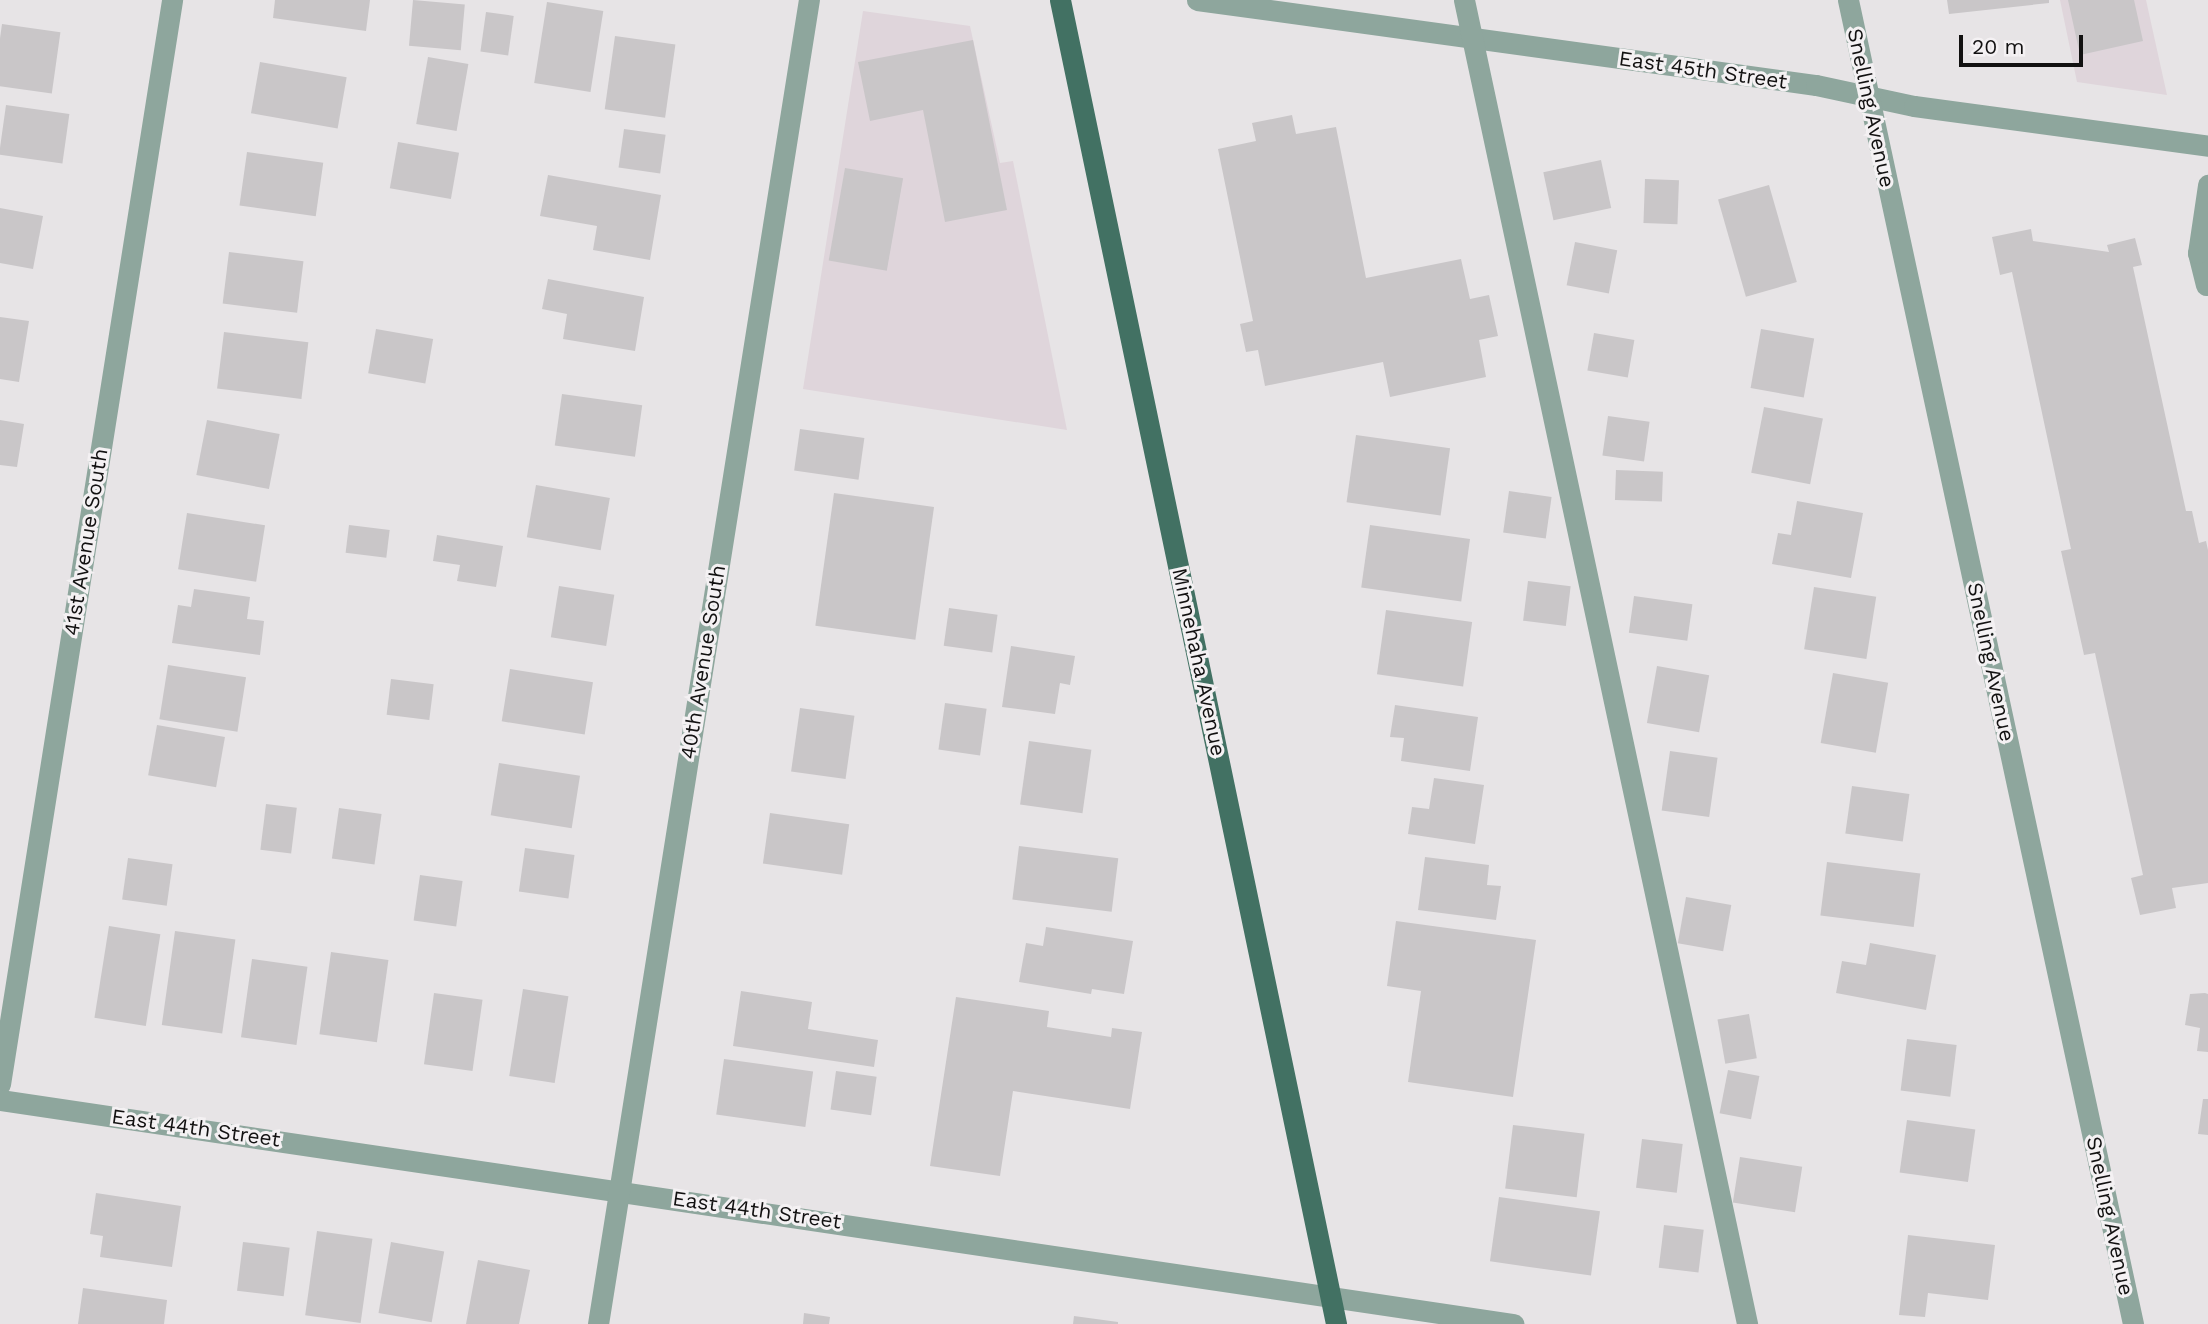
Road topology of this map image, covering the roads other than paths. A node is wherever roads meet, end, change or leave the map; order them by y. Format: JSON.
{"nodes":[{"id":1,"x":172,"y":0,"type":"edge"},
{"id":2,"x":808,"y":0,"type":"edge"},
{"id":3,"x":1060,"y":0,"type":"edge"},
{"id":4,"x":1197,"y":0,"type":"edge"},
{"id":5,"x":1464,"y":0,"type":"edge"},
{"id":6,"x":1848,"y":0,"type":"edge"},
{"id":7,"x":1471,"y":39,"type":"junction"},
{"id":8,"x":1866,"y":95,"type":"junction"},
{"id":9,"x":2208,"y":146,"type":"edge"},
{"id":10,"x":2208,"y":185,"type":"edge"},
{"id":11,"x":2207,"y":288,"type":"edge"},
{"id":12,"x":0,"y":1084,"type":"edge"},
{"id":13,"x":0,"y":1100,"type":"edge"},
{"id":14,"x":619,"y":1190,"type":"junction"},
{"id":15,"x":1330,"y":1296,"type":"junction"},
{"id":16,"x":598,"y":1324,"type":"edge"},
{"id":17,"x":1336,"y":1324,"type":"edge"},
{"id":18,"x":1514,"y":1324,"type":"edge"},
{"id":19,"x":1747,"y":1324,"type":"edge"},
{"id":20,"x":2133,"y":1324,"type":"edge"}],
"edges":[{"from":1,"to":12,"type":"street","name":"41st Avenue South"},
{"from":2,"to":14,"type":"street","name":"40th Avenue South"},
{"from":3,"to":15,"type":"main road","name":"Minnehaha Avenue"},
{"from":4,"to":7,"type":"street","name":"East 45th Street"},
{"from":5,"to":7,"type":"street"},
{"from":6,"to":8,"type":"street","name":"Snelling Avenue"},
{"from":7,"to":8,"type":"street","name":"East 45th Street"},
{"from":7,"to":19,"type":"street"},
{"from":8,"to":9,"type":"street","name":"East 45th Street"},
{"from":8,"to":20,"type":"street","name":"Snelling Avenue"},
{"from":10,"to":11,"type":"street"},
{"from":13,"to":14,"type":"street","name":"East 44th Street"},
{"from":14,"to":15,"type":"street","name":"East 44th Street"},
{"from":14,"to":16,"type":"street","name":"40th Avenue South"},
{"from":15,"to":17,"type":"main road","name":"Minnehaha Avenue"},
{"from":15,"to":18,"type":"street","name":"East 44th Street"}]}
